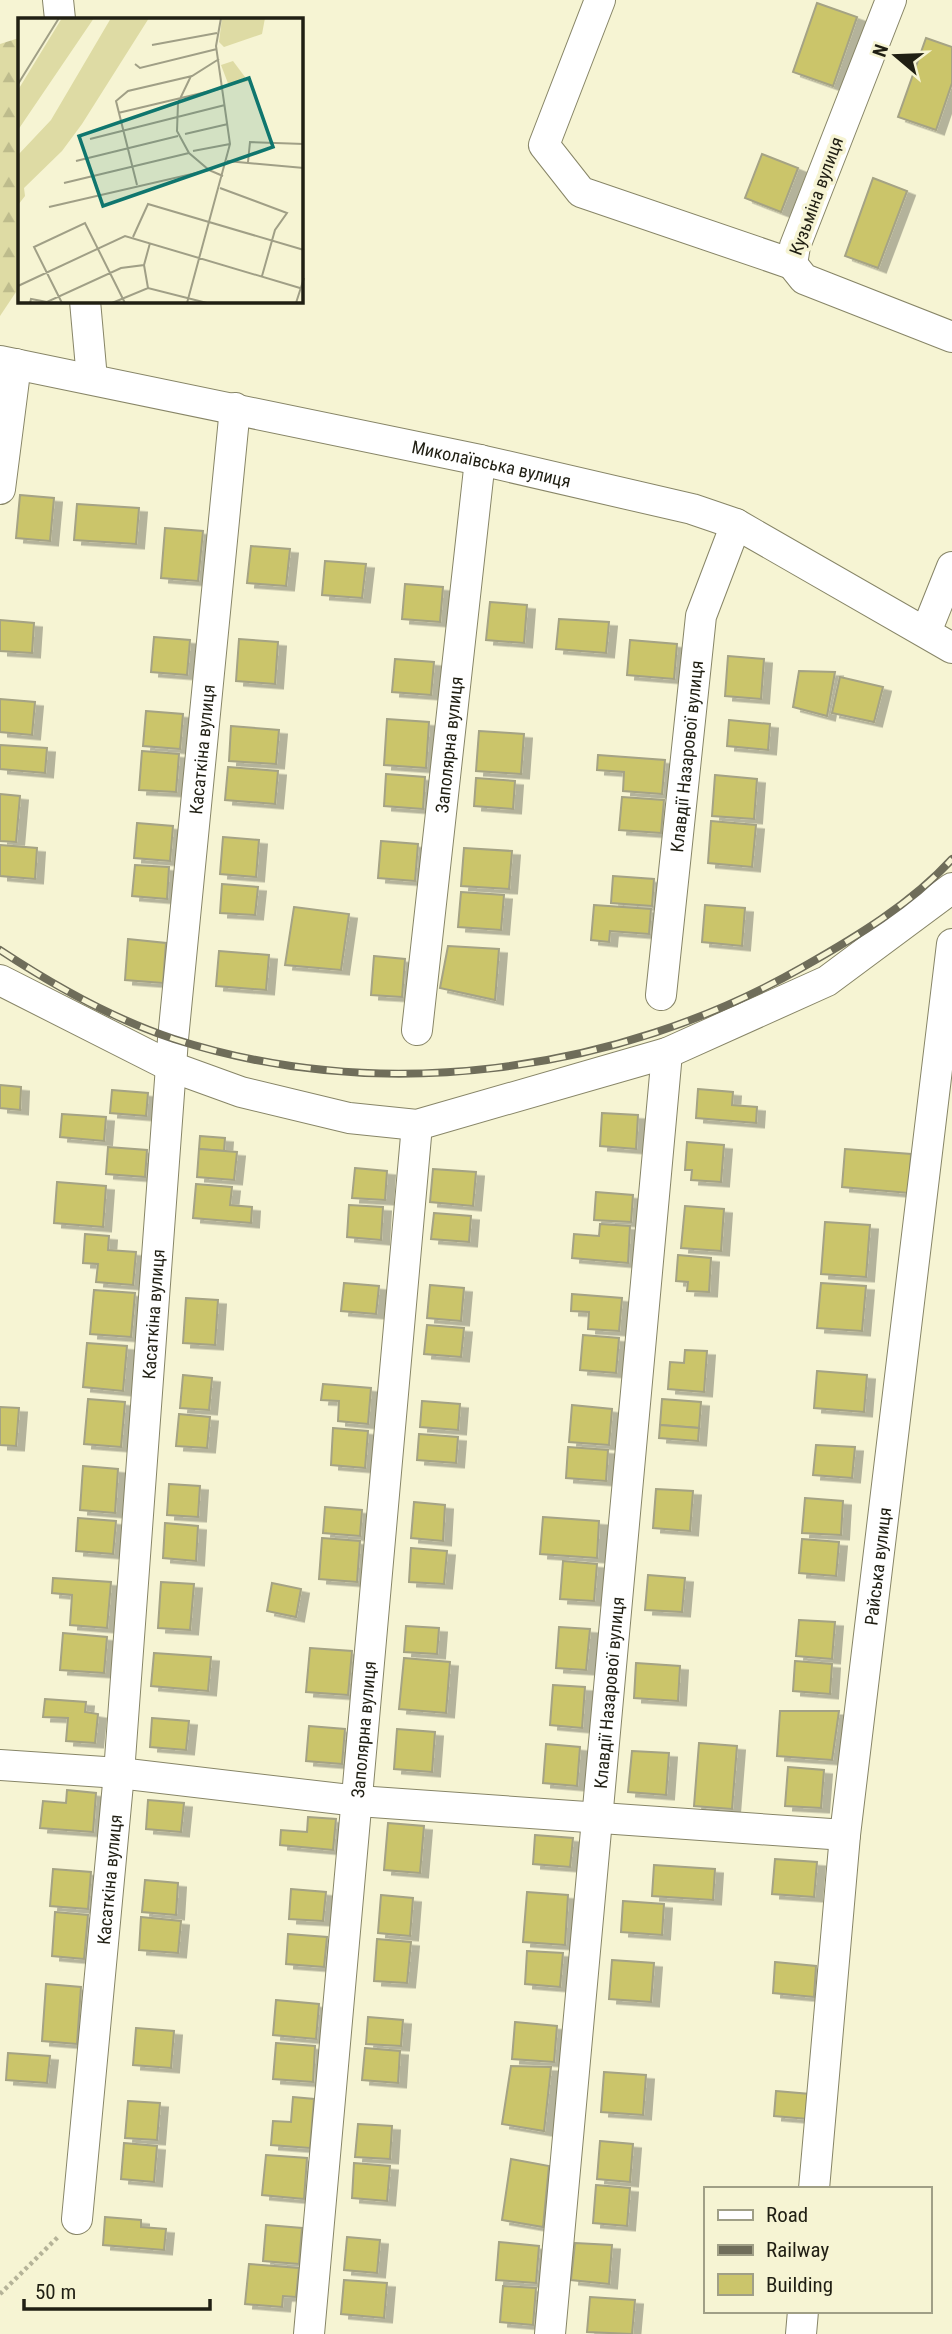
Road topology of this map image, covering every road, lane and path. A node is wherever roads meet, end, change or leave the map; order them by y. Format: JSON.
{"nodes":[{"id":1,"x":58,"y":0,"type":"edge"},
{"id":2,"x":600,"y":0,"type":"edge"},
{"id":3,"x":891,"y":0,"type":"edge"},
{"id":4,"x":60,"y":18,"type":"edge"},
{"id":5,"x":792,"y":264,"type":"junction"},
{"id":6,"x":85,"y":303,"type":"edge"},
{"id":7,"x":952,"y":337,"type":"edge"},
{"id":8,"x":8,"y":362,"type":"edge"},
{"id":9,"x":92,"y":379,"type":"junction"},
{"id":10,"x":235,"y":408,"type":"junction"},
{"id":11,"x":480,"y":460,"type":"junction"},
{"id":12,"x":0,"y":489,"type":"edge"},
{"id":13,"x":736,"y":524,"type":"junction"},
{"id":14,"x":952,"y":567,"type":"edge"},
{"id":15,"x":926,"y":632,"type":"junction"},
{"id":16,"x":952,"y":648,"type":"edge"},
{"id":17,"x":952,"y":888,"type":"edge"},
{"id":18,"x":952,"y":944,"type":"edge"},
{"id":19,"x":0,"y":980,"type":"edge"},
{"id":20,"x":662,"y":995,"type":"dead end"},
{"id":21,"x":417,"y":1030,"type":"dead end"},
{"id":22,"x":667,"y":1053,"type":"junction"},
{"id":23,"x":172,"y":1066,"type":"junction"},
{"id":24,"x":417,"y":1125,"type":"junction"},
{"id":25,"x":0,"y":1765,"type":"edge"},
{"id":26,"x":119,"y":1773,"type":"junction"},
{"id":27,"x":358,"y":1801,"type":"junction"},
{"id":28,"x":598,"y":1819,"type":"junction"},
{"id":29,"x":845,"y":1835,"type":"junction"},
{"id":30,"x":814,"y":2187,"type":"edge"},
{"id":31,"x":77,"y":2219,"type":"joint"},
{"id":32,"x":0,"y":2294,"type":"edge"},
{"id":33,"x":803,"y":2313,"type":"edge"},
{"id":34,"x":309,"y":2334,"type":"edge"},
{"id":35,"x":550,"y":2334,"type":"edge"},
{"id":36,"x":801,"y":2334,"type":"edge"}],
"edges":[{"from":1,"to":4,"type":"street"},
{"from":2,"to":5,"type":"street"},
{"from":3,"to":5,"type":"street","name":"Кузьміна вулиця"},
{"from":5,"to":7,"type":"street","name":"Кузьміна вулиця"},
{"from":6,"to":9,"type":"street"},
{"from":8,"to":9,"type":"street","name":"Миколаївська вулиця"},
{"from":8,"to":12,"type":"street"},
{"from":9,"to":10,"type":"street","name":"Миколаївська вулиця"},
{"from":10,"to":11,"type":"street","name":"Миколаївська вулиця"},
{"from":10,"to":23,"type":"street","name":"Касаткіна вулиця"},
{"from":11,"to":13,"type":"street","name":"Миколаївська вулиця"},
{"from":11,"to":21,"type":"street","name":"Заполярна вулиця"},
{"from":13,"to":15,"type":"street","name":"Миколаївська вулиця"},
{"from":13,"to":20,"type":"street","name":"Клавдії Назарової вулиця"},
{"from":14,"to":15,"type":"street"},
{"from":15,"to":16,"type":"street","name":"Миколаївська вулиця"},
{"from":17,"to":22,"type":"street"},
{"from":18,"to":29,"type":"street","name":"Райська вулиця"},
{"from":19,"to":23,"type":"street"},
{"from":22,"to":24,"type":"street"},
{"from":22,"to":28,"type":"street","name":"Клавдії Назарової вулиця"},
{"from":23,"to":24,"type":"street"},
{"from":23,"to":26,"type":"street","name":"Касаткіна вулиця"},
{"from":24,"to":27,"type":"street","name":"Заполярна вулиця"},
{"from":25,"to":26,"type":"street"},
{"from":26,"to":27,"type":"street"},
{"from":26,"to":31,"type":"street","name":"Касаткіна вулиця"},
{"from":27,"to":28,"type":"street"},
{"from":27,"to":34,"type":"street","name":"Заполярна вулиця"},
{"from":28,"to":29,"type":"street"},
{"from":28,"to":35,"type":"street","name":"Клавдії Назарової вулиця"},
{"from":29,"to":30,"type":"street","name":"Райська вулиця"},
{"from":31,"to":32,"type":"path"},
{"from":33,"to":36,"type":"street"}]}
